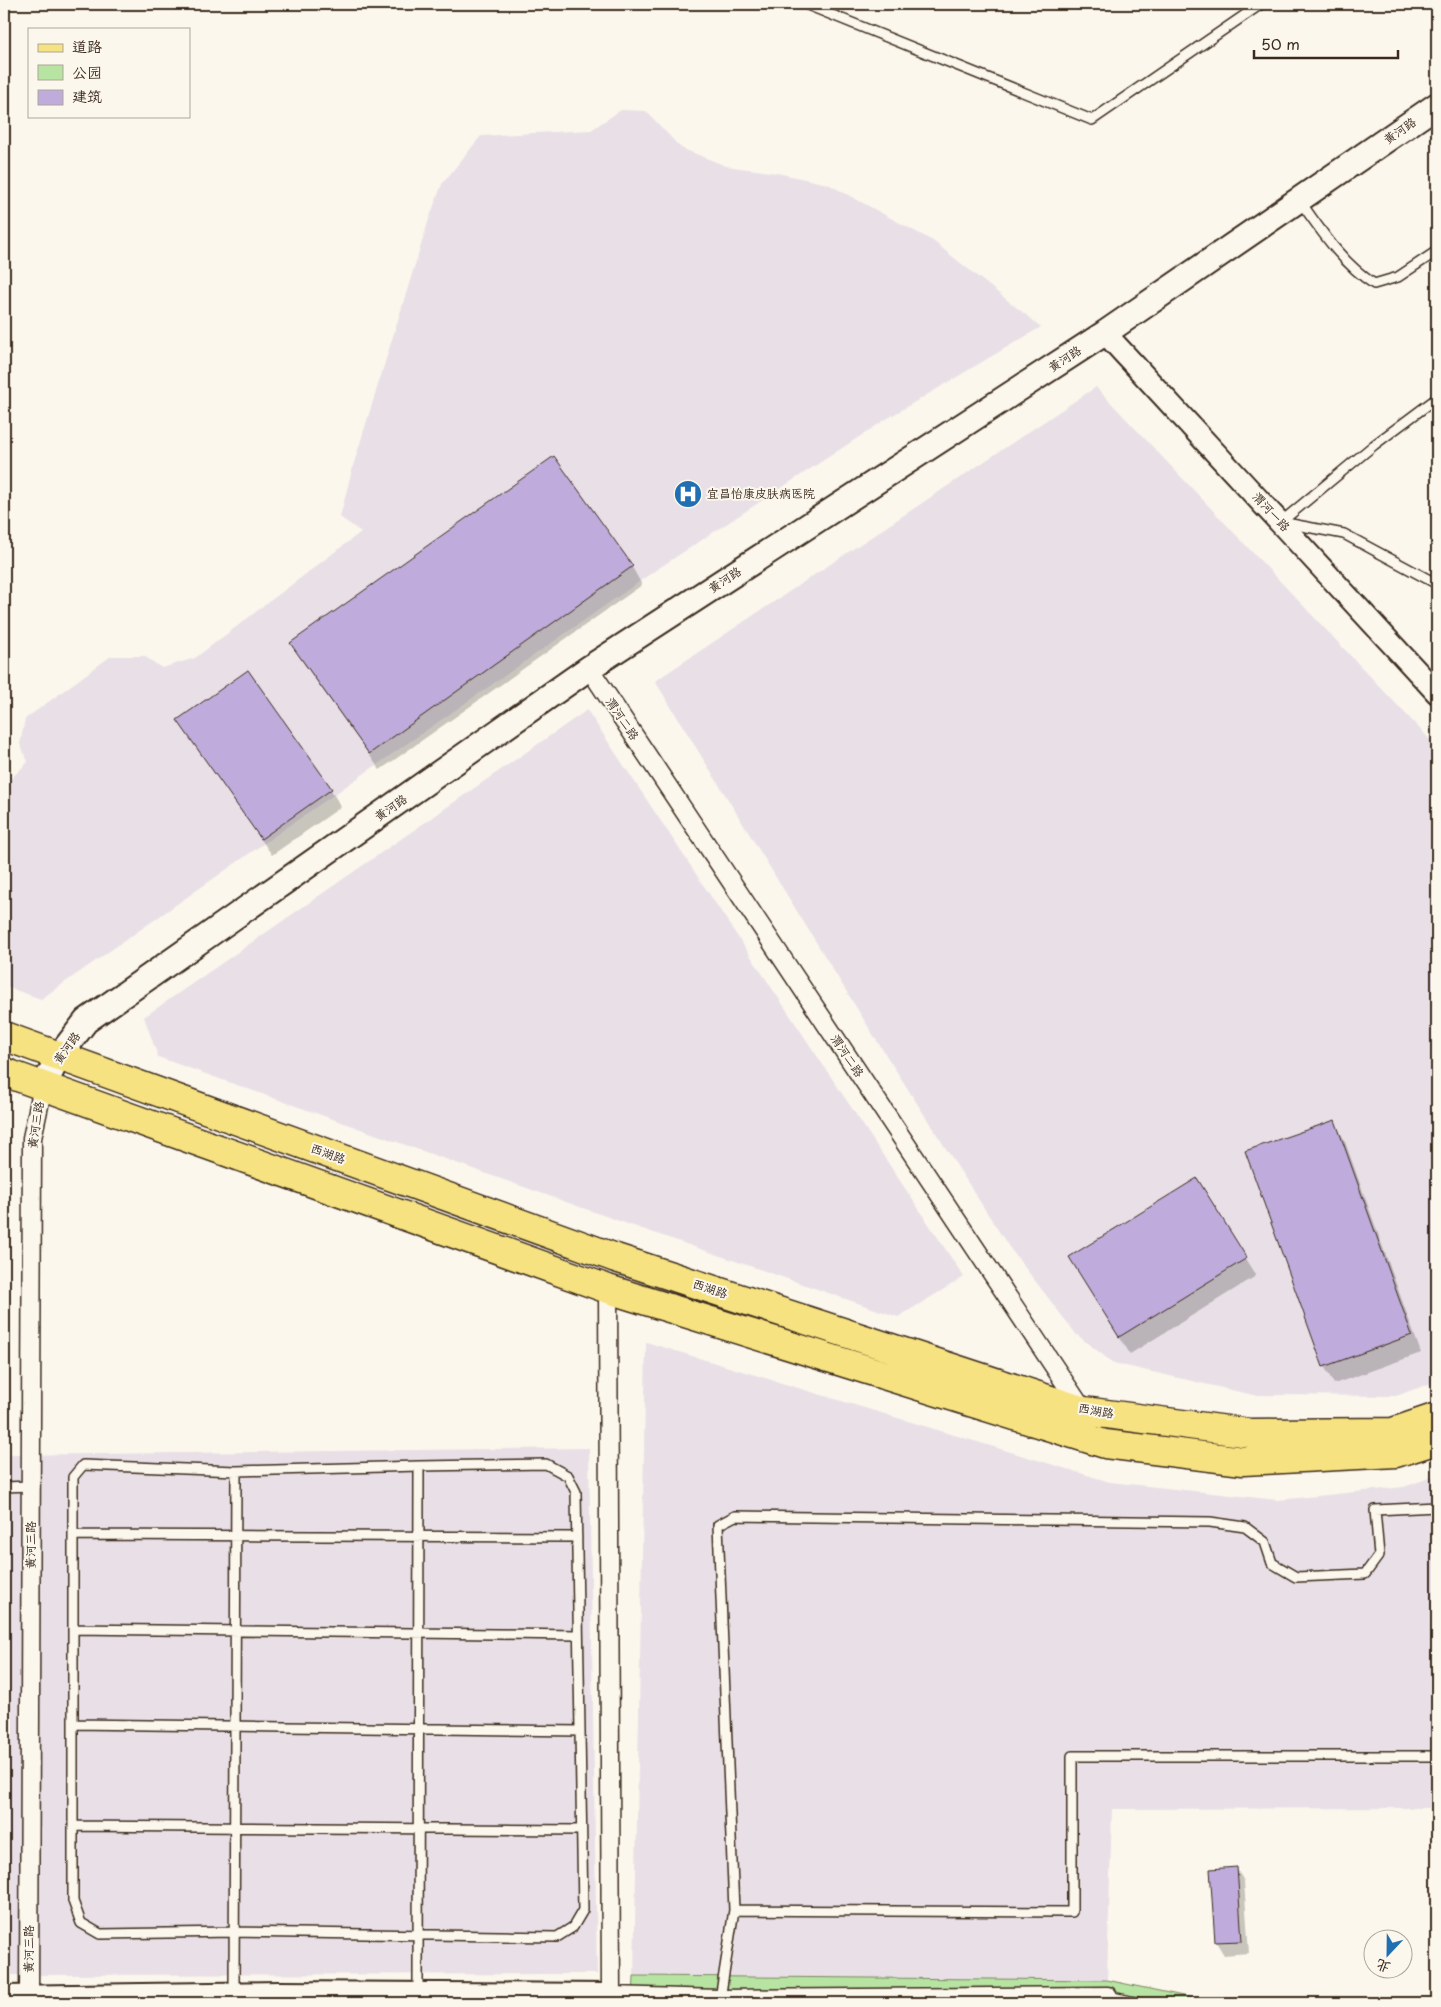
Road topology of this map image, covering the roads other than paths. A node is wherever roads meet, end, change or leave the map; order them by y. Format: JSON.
{"nodes":[{"id":1,"x":804,"y":4,"type":"edge"},
{"id":2,"x":1261,"y":4,"type":"edge"},
{"id":3,"x":1437,"y":105,"type":"edge"},
{"id":4,"x":1300,"y":200,"type":"junction"},
{"id":5,"x":1437,"y":251,"type":"edge"},
{"id":6,"x":1105,"y":333,"type":"junction"},
{"id":7,"x":1437,"y":398,"type":"edge"},
{"id":8,"x":1281,"y":522,"type":"junction"},
{"id":9,"x":1437,"y":584,"type":"edge"},
{"id":10,"x":588,"y":668,"type":"junction"},
{"id":11,"x":1437,"y":693,"type":"edge"},
{"id":12,"x":4,"y":1036,"type":"edge"},
{"id":13,"x":59,"y":1056,"type":"junction"},
{"id":14,"x":4,"y":1072,"type":"edge"},
{"id":15,"x":43,"y":1087,"type":"junction"},
{"id":16,"x":608,"y":1289,"type":"junction"},
{"id":17,"x":1084,"y":1411,"type":"junction"},
{"id":18,"x":1437,"y":1417,"type":"edge"},
{"id":19,"x":1437,"y":1440,"type":"edge"},
{"id":20,"x":1105,"y":1444,"type":"junction"},
{"id":21,"x":419,"y":1466,"type":"junction"},
{"id":22,"x":236,"y":1471,"type":"junction"},
{"id":23,"x":31,"y":1486,"type":"junction"},
{"id":24,"x":4,"y":1487,"type":"edge"},
{"id":25,"x":1437,"y":1507,"type":"edge"},
{"id":26,"x":72,"y":1535,"type":"junction"},
{"id":27,"x":236,"y":1536,"type":"junction"},
{"id":28,"x":419,"y":1536,"type":"junction"},
{"id":29,"x":577,"y":1537,"type":"junction"},
{"id":30,"x":73,"y":1629,"type":"junction"},
{"id":31,"x":236,"y":1631,"type":"junction"},
{"id":32,"x":419,"y":1633,"type":"junction"},
{"id":33,"x":578,"y":1635,"type":"junction"},
{"id":34,"x":73,"y":1724,"type":"junction"},
{"id":35,"x":235,"y":1727,"type":"junction"},
{"id":36,"x":418,"y":1729,"type":"junction"},
{"id":37,"x":580,"y":1731,"type":"junction"},
{"id":38,"x":1437,"y":1756,"type":"edge"},
{"id":39,"x":73,"y":1826,"type":"junction"},
{"id":40,"x":235,"y":1828,"type":"junction"},
{"id":41,"x":418,"y":1829,"type":"junction"},
{"id":42,"x":581,"y":1830,"type":"junction"},
{"id":43,"x":734,"y":1910,"type":"junction"},
{"id":44,"x":234,"y":1932,"type":"junction"},
{"id":45,"x":418,"y":1936,"type":"junction"},
{"id":46,"x":611,"y":1996,"type":"junction"},
{"id":47,"x":4,"y":1998,"type":"edge"},
{"id":48,"x":234,"y":1999,"type":"edge"},
{"id":49,"x":418,"y":1999,"type":"edge"},
{"id":50,"x":720,"y":1999,"type":"junction"},
{"id":51,"x":1108,"y":2000,"type":"edge"},
{"id":52,"x":29,"y":2001,"type":"edge"},
{"id":53,"x":570,"y":2003,"type":"edge"},
{"id":54,"x":1140,"y":2003,"type":"edge"}],
"edges":[{"from":1,"to":2,"type":"lane"},
{"from":3,"to":4,"type":"main road","name":"黄河路"},
{"from":4,"to":5,"type":"lane"},
{"from":4,"to":6,"type":"main road","name":"黄河路"},
{"from":6,"to":8,"type":"street","name":"渭河一路"},
{"from":6,"to":10,"type":"main road","name":"黄河路"},
{"from":7,"to":8,"type":"lane"},
{"from":8,"to":9,"type":"lane"},
{"from":8,"to":11,"type":"street","name":"渭河一路"},
{"from":10,"to":13,"type":"main road","name":"黄河路"},
{"from":10,"to":17,"type":"street","name":"渭河二路"},
{"from":12,"to":13,"type":"main road","name":"西湖路"},
{"from":13,"to":15,"type":"main road","name":"黄河路"},
{"from":13,"to":17,"type":"main road","name":"西湖路"},
{"from":14,"to":15,"type":"main road"},
{"from":15,"to":16,"type":"main road"},
{"from":15,"to":23,"type":"street","name":"黄河三路"},
{"from":16,"to":20,"type":"main road"},
{"from":16,"to":46,"type":"street"},
{"from":17,"to":18,"type":"main road","name":"西湖路"},
{"from":17,"to":20,"type":"street","name":"渭河二路"},
{"from":19,"to":20,"type":"main road"},
{"from":21,"to":22,"type":"lane"},
{"from":21,"to":28,"type":"lane"},
{"from":21,"to":29,"type":"lane"},
{"from":22,"to":26,"type":"lane"},
{"from":22,"to":27,"type":"lane"},
{"from":23,"to":24,"type":"lane"},
{"from":23,"to":52,"type":"street","name":"黄河三路"},
{"from":25,"to":43,"type":"lane"},
{"from":26,"to":27,"type":"lane"},
{"from":26,"to":30,"type":"lane"},
{"from":27,"to":28,"type":"lane"},
{"from":27,"to":31,"type":"lane"},
{"from":28,"to":29,"type":"lane"},
{"from":28,"to":32,"type":"lane"},
{"from":29,"to":33,"type":"lane"},
{"from":30,"to":31,"type":"lane"},
{"from":30,"to":34,"type":"lane"},
{"from":31,"to":32,"type":"lane"},
{"from":31,"to":35,"type":"lane"},
{"from":32,"to":33,"type":"lane"},
{"from":32,"to":36,"type":"lane"},
{"from":33,"to":37,"type":"lane"},
{"from":34,"to":35,"type":"lane"},
{"from":34,"to":39,"type":"lane"},
{"from":35,"to":36,"type":"lane"},
{"from":35,"to":40,"type":"lane"},
{"from":36,"to":37,"type":"lane"},
{"from":36,"to":41,"type":"lane"},
{"from":37,"to":42,"type":"lane"},
{"from":38,"to":43,"type":"lane"},
{"from":39,"to":40,"type":"lane"},
{"from":39,"to":44,"type":"lane"},
{"from":40,"to":41,"type":"lane"},
{"from":40,"to":44,"type":"lane"},
{"from":41,"to":42,"type":"lane"},
{"from":41,"to":45,"type":"lane"},
{"from":42,"to":45,"type":"lane"},
{"from":43,"to":50,"type":"lane"},
{"from":44,"to":45,"type":"lane"},
{"from":44,"to":48,"type":"lane"},
{"from":45,"to":49,"type":"lane"},
{"from":46,"to":49,"type":"main road"},
{"from":46,"to":50,"type":"street"},
{"from":46,"to":53,"type":"main road"},
{"from":47,"to":52,"type":"main road"},
{"from":48,"to":49,"type":"main road"},
{"from":48,"to":52,"type":"main road"},
{"from":50,"to":51,"type":"street"},
{"from":51,"to":54,"type":"lane"}]}
